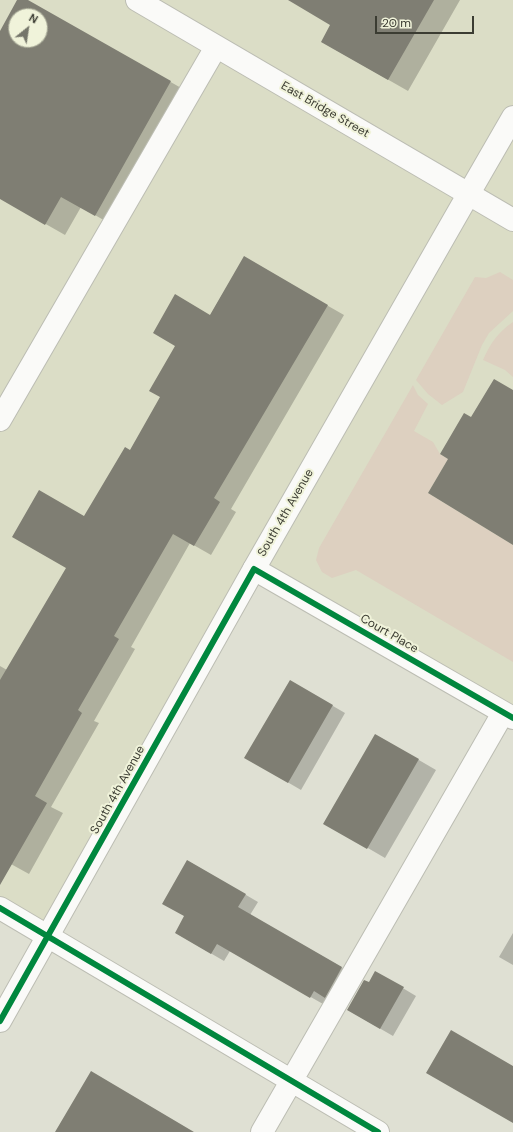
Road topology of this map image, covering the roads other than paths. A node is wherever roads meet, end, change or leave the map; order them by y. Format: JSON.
{"nodes":[{"id":1,"x":137,"y":0,"type":"edge"},
{"id":2,"x":216,"y":47,"type":"junction"},
{"id":3,"x":513,"y":117,"type":"edge"},
{"id":4,"x":468,"y":194,"type":"junction"},
{"id":5,"x":513,"y":220,"type":"edge"},
{"id":6,"x":0,"y":420,"type":"edge"},
{"id":7,"x":254,"y":568,"type":"junction"},
{"id":8,"x":508,"y":716,"type":"edge"},
{"id":9,"x":0,"y":908,"type":"edge"},
{"id":10,"x":48,"y":936,"type":"junction"},
{"id":11,"x":0,"y":1021,"type":"edge"},
{"id":12,"x":291,"y":1080,"type":"junction"},
{"id":13,"x":262,"y":1132,"type":"edge"},
{"id":14,"x":378,"y":1132,"type":"edge"}],
"edges":[{"from":1,"to":2,"type":"main road","name":"East Bridge Street"},
{"from":2,"to":4,"type":"main road","name":"East Bridge Street"},
{"from":2,"to":6,"type":"main road"},
{"from":3,"to":4,"type":"main road","name":"South 4th Avenue"},
{"from":4,"to":5,"type":"main road","name":"East Bridge Street"},
{"from":4,"to":7,"type":"main road","name":"South 4th Avenue"},
{"from":7,"to":8,"type":"main road","name":"Court Place"},
{"from":7,"to":10,"type":"main road","name":"South 4th Avenue"},
{"from":8,"to":12,"type":"main road"},
{"from":9,"to":10,"type":"main road"},
{"from":10,"to":11,"type":"main road","name":"South 4th Avenue"},
{"from":10,"to":12,"type":"main road"},
{"from":12,"to":13,"type":"main road"},
{"from":12,"to":14,"type":"main road"}]}
